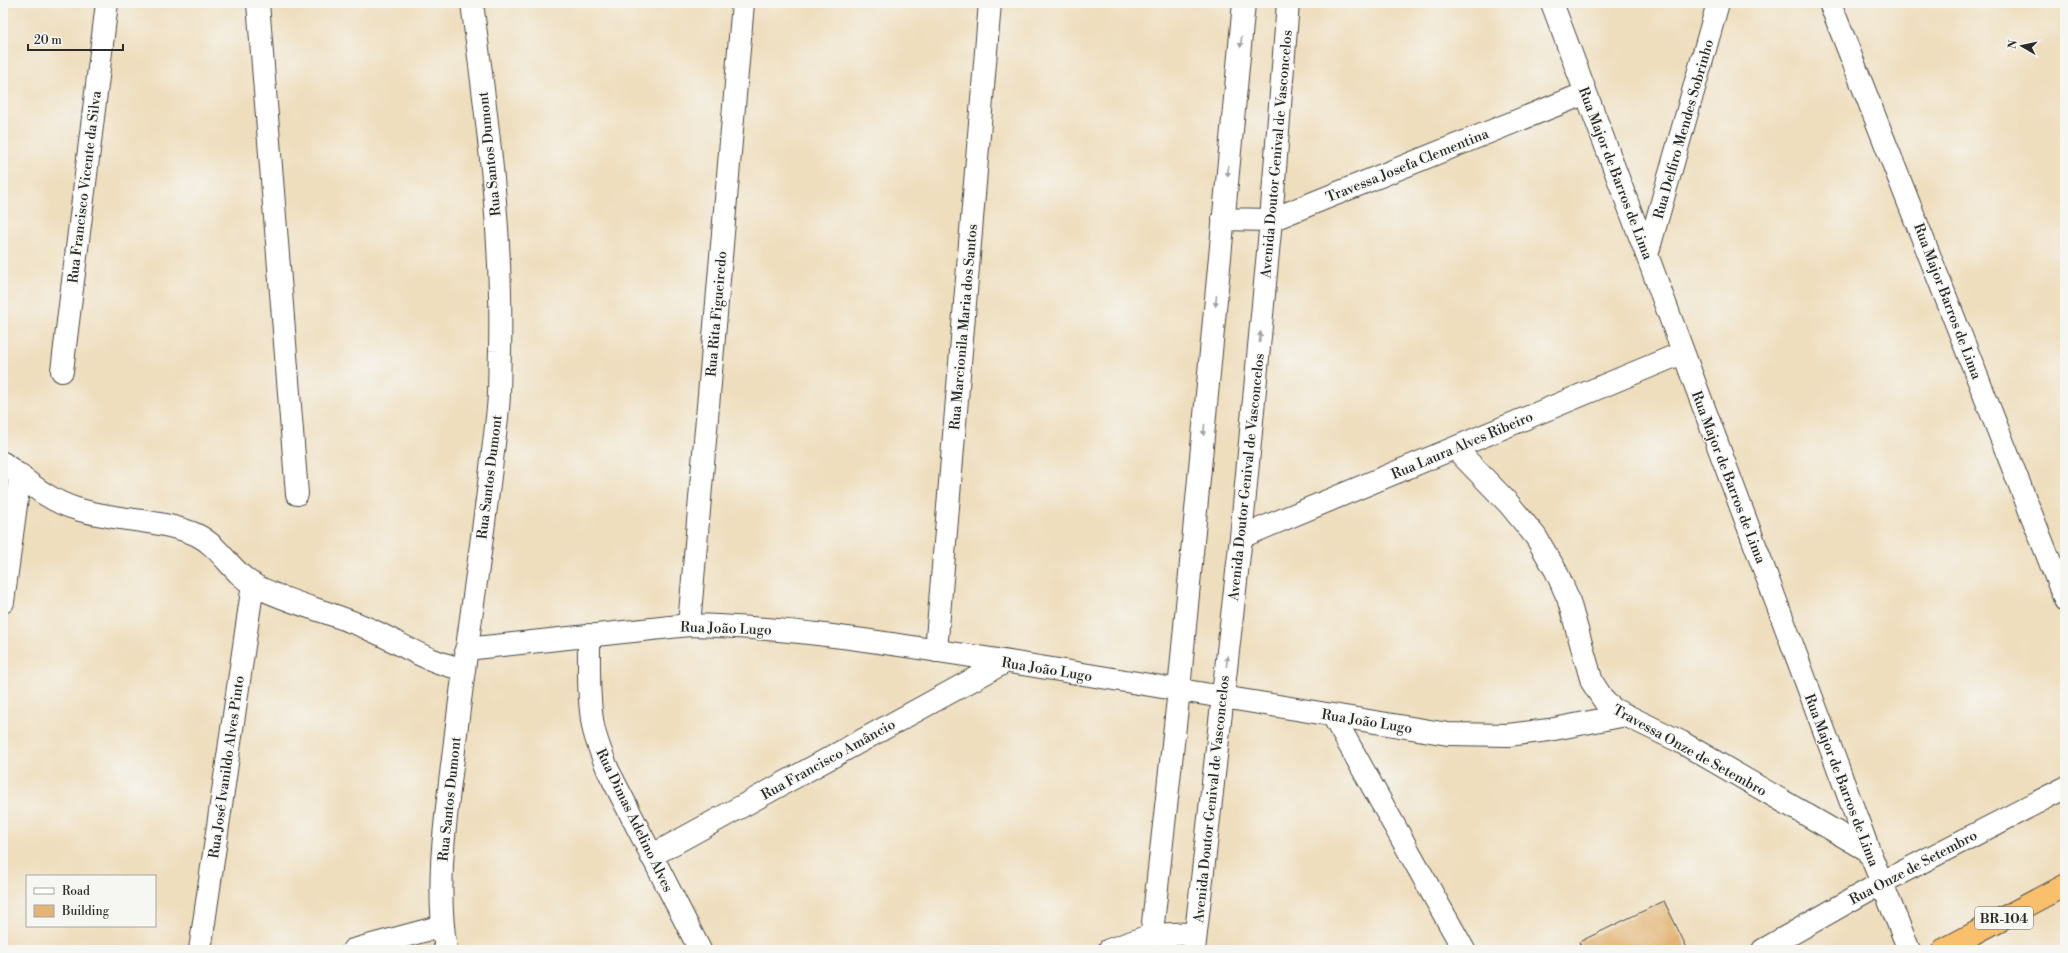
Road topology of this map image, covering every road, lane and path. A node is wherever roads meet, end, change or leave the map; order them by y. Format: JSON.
{"nodes":[{"id":1,"x":107,"y":3,"type":"edge"},
{"id":2,"x":258,"y":3,"type":"edge"},
{"id":3,"x":472,"y":3,"type":"edge"},
{"id":4,"x":743,"y":3,"type":"edge"},
{"id":5,"x":990,"y":3,"type":"edge"},
{"id":6,"x":1244,"y":3,"type":"edge"},
{"id":7,"x":1288,"y":3,"type":"edge"},
{"id":8,"x":1552,"y":3,"type":"edge"},
{"id":9,"x":1718,"y":3,"type":"edge"},
{"id":10,"x":1830,"y":3,"type":"edge"},
{"id":11,"x":1586,"y":93,"type":"junction"},
{"id":12,"x":1223,"y":219,"type":"junction"},
{"id":13,"x":1271,"y":220,"type":"junction"},
{"id":14,"x":1647,"y":255,"type":"junction"},
{"id":15,"x":1682,"y":353,"type":"junction"},
{"id":16,"x":62,"y":371,"type":"dead end"},
{"id":17,"x":1455,"y":448,"type":"junction"},
{"id":18,"x":11,"y":469,"type":"edge"},
{"id":19,"x":297,"y":494,"type":"dead end"},
{"id":20,"x":1241,"y":537,"type":"junction"},
{"id":21,"x":253,"y":584,"type":"junction"},
{"id":22,"x":2065,"y":600,"type":"edge"},
{"id":23,"x":3,"y":602,"type":"edge"},
{"id":24,"x":689,"y":625,"type":"junction"},
{"id":25,"x":588,"y":635,"type":"junction"},
{"id":26,"x":936,"y":651,"type":"junction"},
{"id":27,"x":465,"y":659,"type":"junction"},
{"id":28,"x":1005,"y":662,"type":"junction"},
{"id":29,"x":1179,"y":690,"type":"junction"},
{"id":30,"x":1223,"y":697,"type":"junction"},
{"id":31,"x":1626,"y":715,"type":"junction"},
{"id":32,"x":1333,"y":716,"type":"junction"},
{"id":33,"x":2065,"y":788,"type":"edge"},
{"id":34,"x":1869,"y":851,"type":"junction"},
{"id":35,"x":651,"y":856,"type":"junction"},
{"id":36,"x":1881,"y":883,"type":"junction"},
{"id":37,"x":2065,"y":885,"type":"edge"},
{"id":38,"x":442,"y":926,"type":"junction"},
{"id":39,"x":1195,"y":941,"type":"edge"},
{"id":40,"x":1151,"y":943,"type":"edge"},
{"id":41,"x":200,"y":950,"type":"edge"},
{"id":42,"x":353,"y":950,"type":"edge"},
{"id":43,"x":446,"y":950,"type":"edge"},
{"id":44,"x":700,"y":950,"type":"edge"},
{"id":45,"x":1109,"y":950,"type":"edge"},
{"id":46,"x":1464,"y":950,"type":"edge"},
{"id":47,"x":1763,"y":950,"type":"edge"},
{"id":48,"x":1909,"y":950,"type":"edge"},
{"id":49,"x":1943,"y":950,"type":"edge"}],
"edges":[{"from":1,"to":16,"type":"street","name":"Rua Francisco Vicente da Silva"},
{"from":2,"to":19,"type":"street"},
{"from":3,"to":27,"type":"street","name":"Rua Santos Dumont"},
{"from":4,"to":24,"type":"street","name":"Rua Rita Figueiredo"},
{"from":5,"to":26,"type":"street","name":"Rua Marcionila Maria dos Santos"},
{"from":6,"to":12,"type":"street","one_way":true},
{"from":7,"to":13,"type":"street","name":"Avenida Doutor Genival de Vasconcelos"},
{"from":8,"to":11,"type":"street","name":"Rua Major de Barros de Lima"},
{"from":9,"to":14,"type":"street","name":"Rua Delfiro Mendes Sobrinho"},
{"from":10,"to":22,"type":"street","name":"Rua Major Barros de Lima"},
{"from":11,"to":13,"type":"street","name":"Travessa Josefa Clementina"},
{"from":11,"to":14,"type":"street","name":"Rua Major de Barros de Lima"},
{"from":12,"to":13,"type":"street","name":"Travessa Josefa Clementina"},
{"from":12,"to":29,"type":"street","one_way":true},
{"from":20,"to":13,"type":"street","name":"Avenida Doutor Genival de Vasconcelos","one_way":true},
{"from":14,"to":15,"type":"street","name":"Rua Major de Barros de Lima"},
{"from":15,"to":17,"type":"street","name":"Rua Laura Alves Ribeiro"},
{"from":15,"to":34,"type":"street","name":"Rua Major de Barros de Lima"},
{"from":17,"to":20,"type":"street","name":"Rua Laura Alves Ribeiro"},
{"from":17,"to":31,"type":"street","name":"Travessa Onze de Setembro"},
{"from":18,"to":21,"type":"street","name":"Rua João Lugo"},
{"from":18,"to":23,"type":"street"},
{"from":30,"to":20,"type":"street","name":"Avenida Doutor Genival de Vasconcelos","one_way":true},
{"from":21,"to":27,"type":"street","name":"Rua João Lugo"},
{"from":21,"to":41,"type":"street","name":"Rua José Ivanildo Alves Pinto"},
{"from":24,"to":25,"type":"street","name":"Rua João Lugo"},
{"from":24,"to":26,"type":"street","name":"Rua João Lugo"},
{"from":25,"to":27,"type":"street","name":"Rua João Lugo"},
{"from":25,"to":35,"type":"street","name":"Rua Dimas Adelino Alves"},
{"from":26,"to":28,"type":"street","name":"Rua João Lugo"},
{"from":27,"to":38,"type":"street","name":"Rua Santos Dumont"},
{"from":28,"to":29,"type":"street","name":"Rua João Lugo"},
{"from":28,"to":35,"type":"street","name":"Rua Francisco Amâncio"},
{"from":29,"to":30,"type":"street","name":"Rua João Lugo"},
{"from":29,"to":40,"type":"street"},
{"from":30,"to":32,"type":"street","name":"Rua João Lugo"},
{"from":30,"to":39,"type":"street","name":"Avenida Doutor Genival de Vasconcelos"},
{"from":31,"to":32,"type":"street","name":"Rua João Lugo"},
{"from":31,"to":34,"type":"street","name":"Travessa Onze de Setembro"},
{"from":32,"to":46,"type":"street"},
{"from":33,"to":36,"type":"street","name":"Rua Onze de Setembro"},
{"from":34,"to":36,"type":"street","name":"Rua Major de Barros de Lima"},
{"from":35,"to":44,"type":"street","name":"Rua Dimas Adelino Alves"},
{"from":36,"to":47,"type":"street","name":"Rua Onze de Setembro"},
{"from":36,"to":48,"type":"street","name":"Rua Major de Barros de Lima"},
{"from":37,"to":49,"type":"highway","number":"BR-104"},
{"from":38,"to":42,"type":"street"},
{"from":38,"to":43,"type":"street","name":"Rua Santos Dumont"},
{"from":39,"to":40,"type":"street"},
{"from":40,"to":45,"type":"street"}]}
